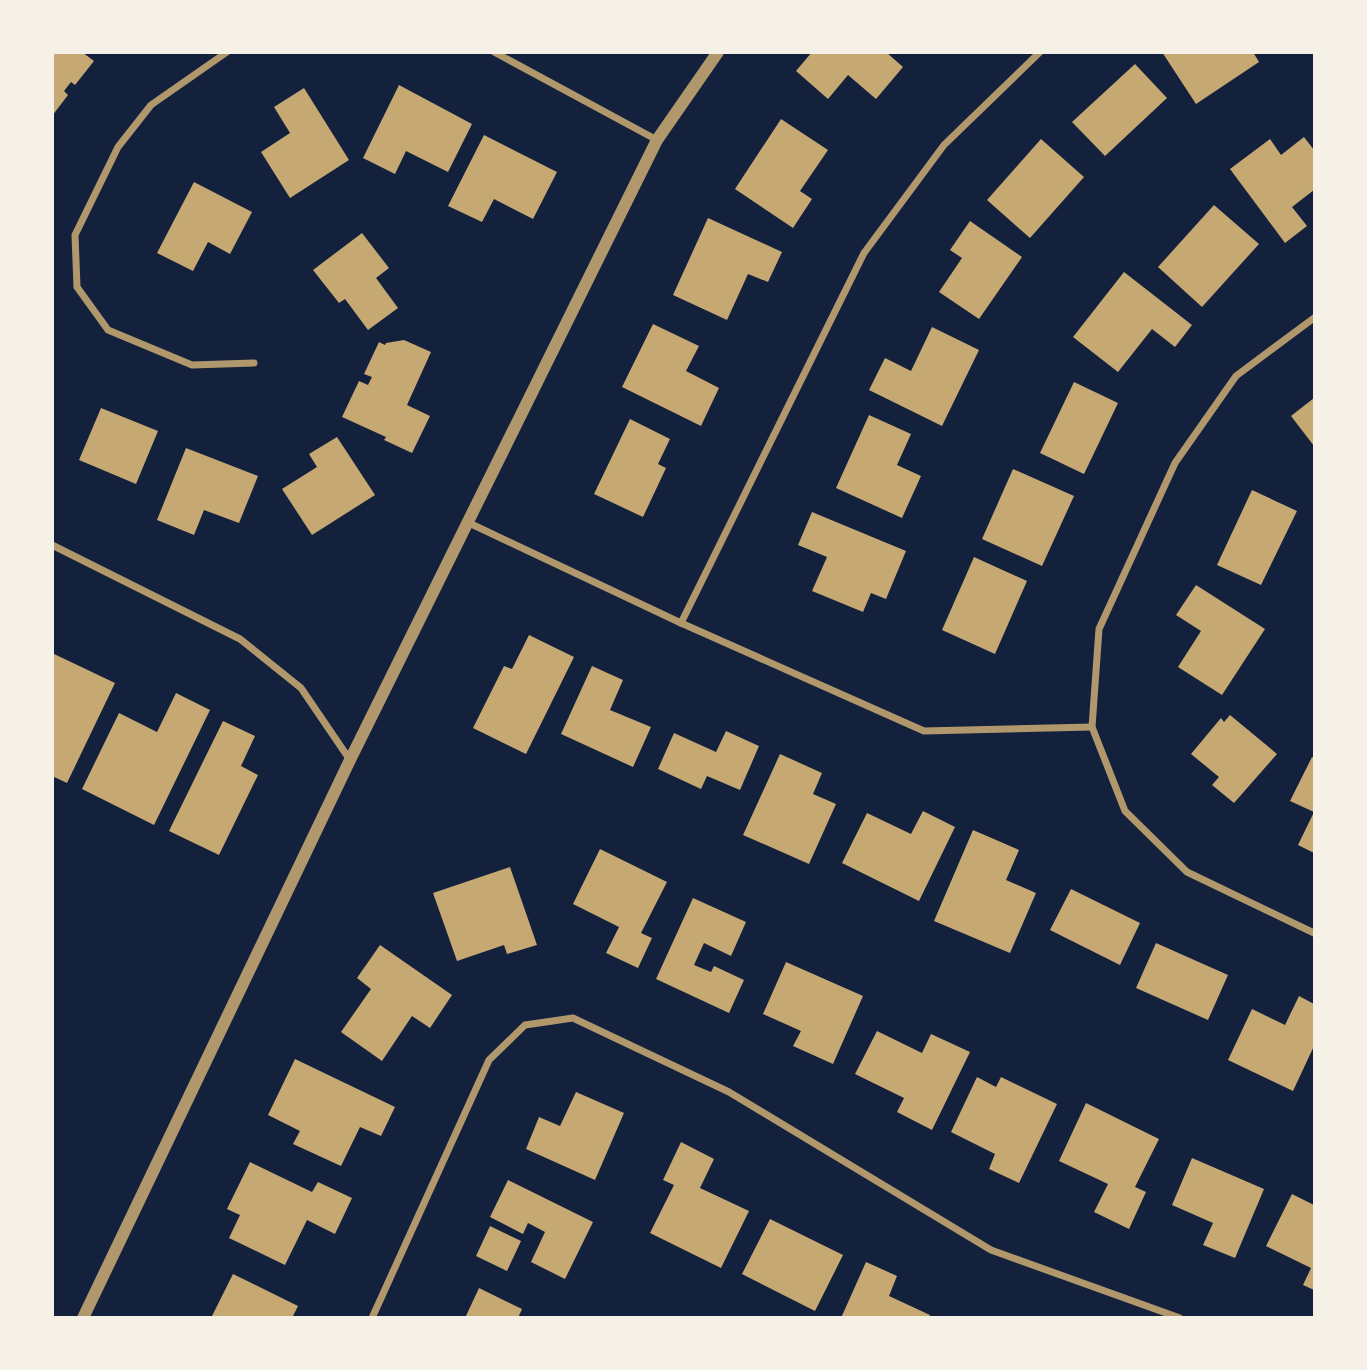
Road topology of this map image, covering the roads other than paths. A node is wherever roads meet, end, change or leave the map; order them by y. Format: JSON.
{"nodes":[{"id":1,"x":227,"y":52,"type":"edge"},
{"id":2,"x":494,"y":52,"type":"edge"},
{"id":3,"x":718,"y":52,"type":"edge"},
{"id":4,"x":1040,"y":52,"type":"edge"},
{"id":5,"x":657,"y":140,"type":"junction"},
{"id":6,"x":1314,"y":318,"type":"edge"},
{"id":7,"x":254,"y":363,"type":"dead end"},
{"id":8,"x":467,"y":522,"type":"junction"},
{"id":9,"x":52,"y":545,"type":"edge"},
{"id":10,"x":681,"y":623,"type":"junction"},
{"id":11,"x":1092,"y":727,"type":"junction"},
{"id":12,"x":350,"y":760,"type":"junction"},
{"id":13,"x":1314,"y":933,"type":"edge"},
{"id":14,"x":83,"y":1318,"type":"edge"},
{"id":15,"x":372,"y":1318,"type":"edge"},
{"id":16,"x":1180,"y":1318,"type":"edge"}],
"edges":[{"from":1,"to":7,"type":"street"},
{"from":2,"to":5,"type":"street"},
{"from":3,"to":5,"type":"street"},
{"from":4,"to":10,"type":"street"},
{"from":5,"to":8,"type":"street"},
{"from":6,"to":11,"type":"street"},
{"from":8,"to":10,"type":"street"},
{"from":8,"to":12,"type":"street"},
{"from":9,"to":12,"type":"street"},
{"from":10,"to":11,"type":"street"},
{"from":11,"to":13,"type":"street"},
{"from":12,"to":14,"type":"street"},
{"from":15,"to":16,"type":"street"}]}
